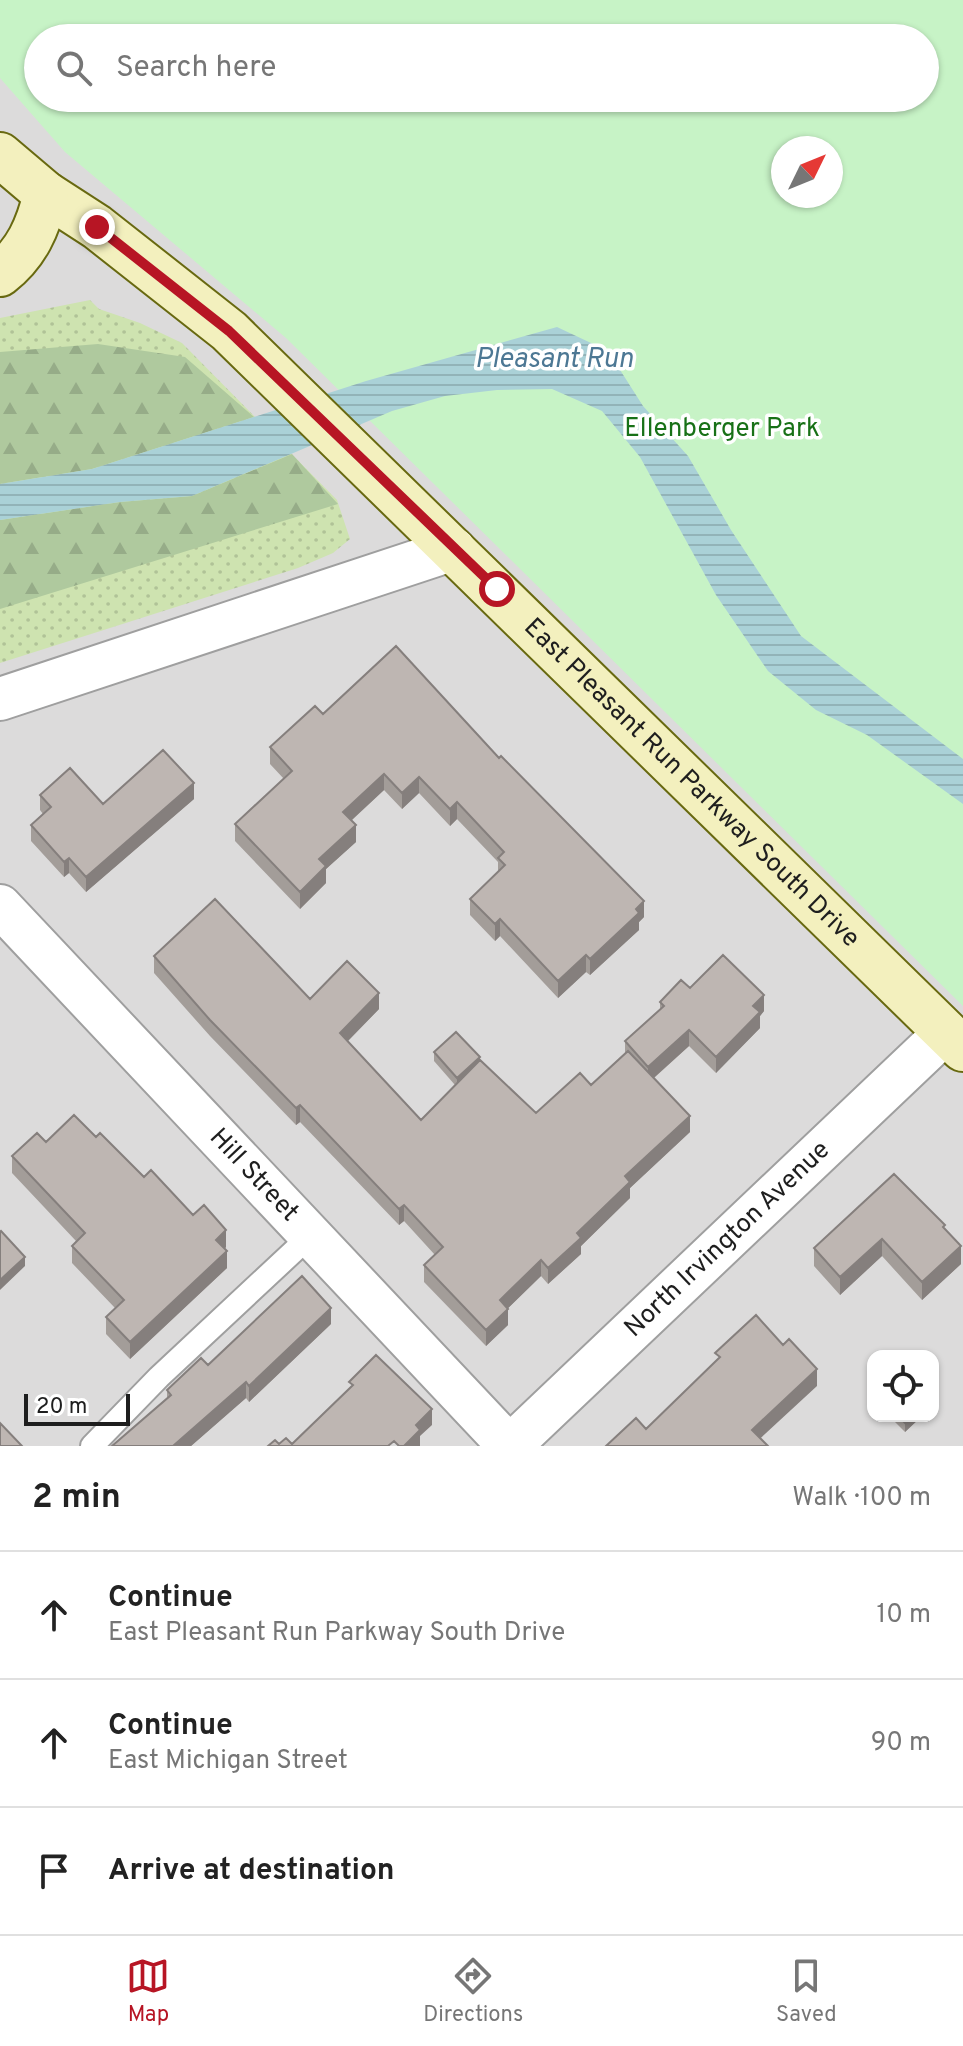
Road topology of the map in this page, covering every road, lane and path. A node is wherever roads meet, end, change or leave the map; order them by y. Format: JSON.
{"nodes":[{"id":1,"x":0,"y":155,"type":"edge"},
{"id":2,"x":46,"y":194,"type":"junction"},
{"id":3,"x":0,"y":274,"type":"edge"},
{"id":4,"x":454,"y":549,"type":"junction"},
{"id":5,"x":0,"y":699,"type":"edge"},
{"id":6,"x":0,"y":906,"type":"edge"},
{"id":7,"x":954,"y":1040,"type":"edge"},
{"id":8,"x":310,"y":1236,"type":"junction"},
{"id":9,"x":92,"y":1446,"type":"edge"},
{"id":10,"x":509,"y":1446,"type":"edge"}],
"edges":[{"from":1,"to":2,"type":"main road","name":"East Pleasant Run Parkway South Drive"},
{"from":2,"to":3,"type":"main road"},
{"from":2,"to":4,"type":"main road","name":"East Pleasant Run Parkway South Drive"},
{"from":4,"to":5,"type":"street"},
{"from":4,"to":7,"type":"main road","name":"East Pleasant Run Parkway South Drive"},
{"from":6,"to":8,"type":"street","name":"Hill Street"},
{"from":7,"to":10,"type":"street","name":"North Irvington Avenue"},
{"from":8,"to":9,"type":"lane"},
{"from":8,"to":10,"type":"street","name":"Hill Street"}]}
